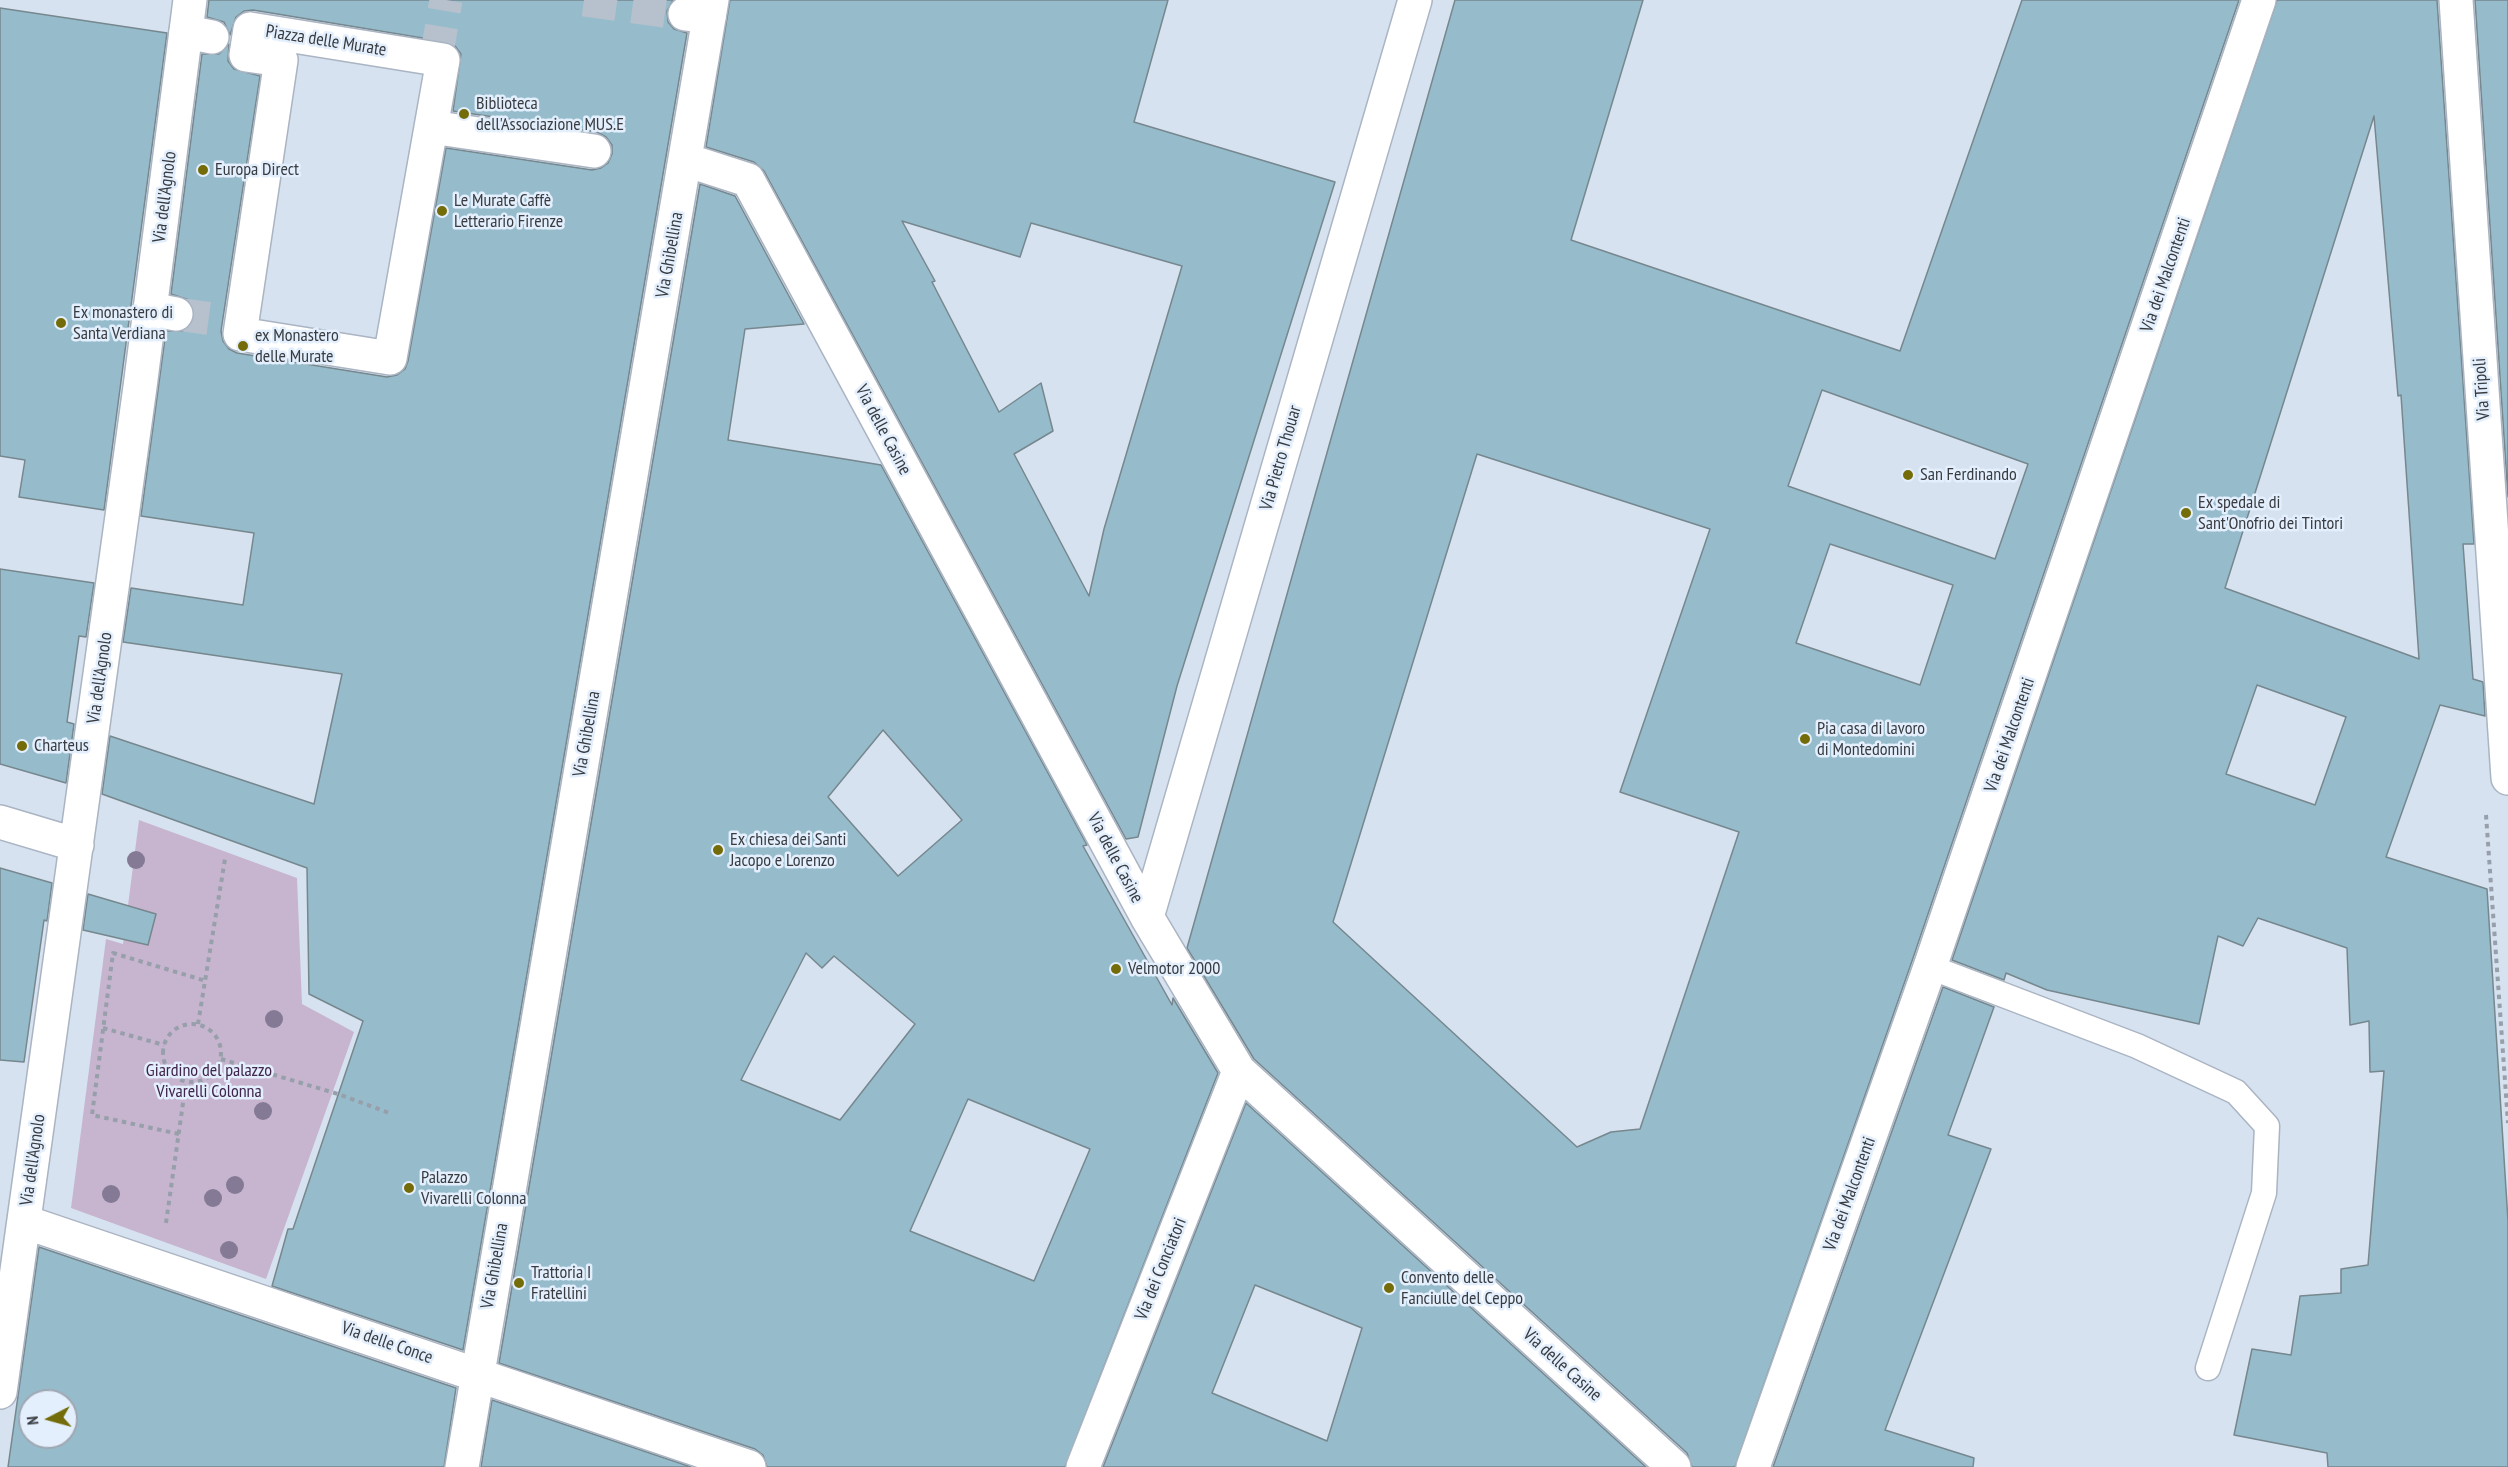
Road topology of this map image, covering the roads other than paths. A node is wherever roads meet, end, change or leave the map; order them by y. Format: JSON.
{"nodes":[{"id":1,"x":190,"y":0,"type":"edge"},
{"id":2,"x":1416,"y":0,"type":"edge"},
{"id":3,"x":2259,"y":0,"type":"edge"},
{"id":4,"x":2456,"y":0,"type":"edge"},
{"id":5,"x":702,"y":10,"type":"edge"},
{"id":6,"x":431,"y":127,"type":"junction"},
{"id":7,"x":594,"y":151,"type":"dead end"},
{"id":8,"x":686,"y":160,"type":"junction"},
{"id":9,"x":2508,"y":778,"type":"edge"},
{"id":10,"x":0,"y":822,"type":"edge"},
{"id":11,"x":77,"y":845,"type":"junction"},
{"id":12,"x":1147,"y":917,"type":"junction"},
{"id":13,"x":1930,"y":967,"type":"junction"},
{"id":14,"x":1239,"y":1071,"type":"junction"},
{"id":15,"x":24,"y":1222,"type":"junction"},
{"id":16,"x":2208,"y":1368,"type":"dead end"},
{"id":17,"x":477,"y":1374,"type":"junction"},
{"id":18,"x":0,"y":1392,"type":"edge"},
{"id":19,"x":462,"y":1467,"type":"edge"},
{"id":20,"x":749,"y":1467,"type":"edge"},
{"id":21,"x":1083,"y":1467,"type":"edge"},
{"id":22,"x":1674,"y":1467,"type":"edge"},
{"id":23,"x":1753,"y":1467,"type":"edge"}],
"edges":[{"from":1,"to":11,"type":"street","name":"Via dell'Agnolo"},
{"from":2,"to":12,"type":"street","name":"Via Pietro Thouar"},
{"from":3,"to":13,"type":"street","name":"Via dei Malcontenti"},
{"from":4,"to":9,"type":"street","name":"Via Tripoli"},
{"from":5,"to":8,"type":"street","name":"Via Ghibellina"},
{"from":6,"to":6,"type":"street","name":"Piazza delle Murate"},
{"from":6,"to":7,"type":"street"},
{"from":8,"to":12,"type":"street","name":"Via delle Casine"},
{"from":8,"to":17,"type":"street","name":"Via Ghibellina"},
{"from":10,"to":11,"type":"street"},
{"from":11,"to":15,"type":"street","name":"Via dell'Agnolo"},
{"from":12,"to":14,"type":"street","name":"Via delle Casine"},
{"from":13,"to":16,"type":"lane"},
{"from":13,"to":23,"type":"street","name":"Via dei Malcontenti"},
{"from":14,"to":21,"type":"street","name":"Via dei Conciatori"},
{"from":14,"to":22,"type":"street","name":"Via delle Casine"},
{"from":15,"to":17,"type":"street","name":"Via delle Conce"},
{"from":15,"to":18,"type":"street","name":"Via dell'Agnolo"},
{"from":17,"to":19,"type":"street","name":"Via Ghibellina"},
{"from":17,"to":20,"type":"street","name":"Via delle Conce"}]}
